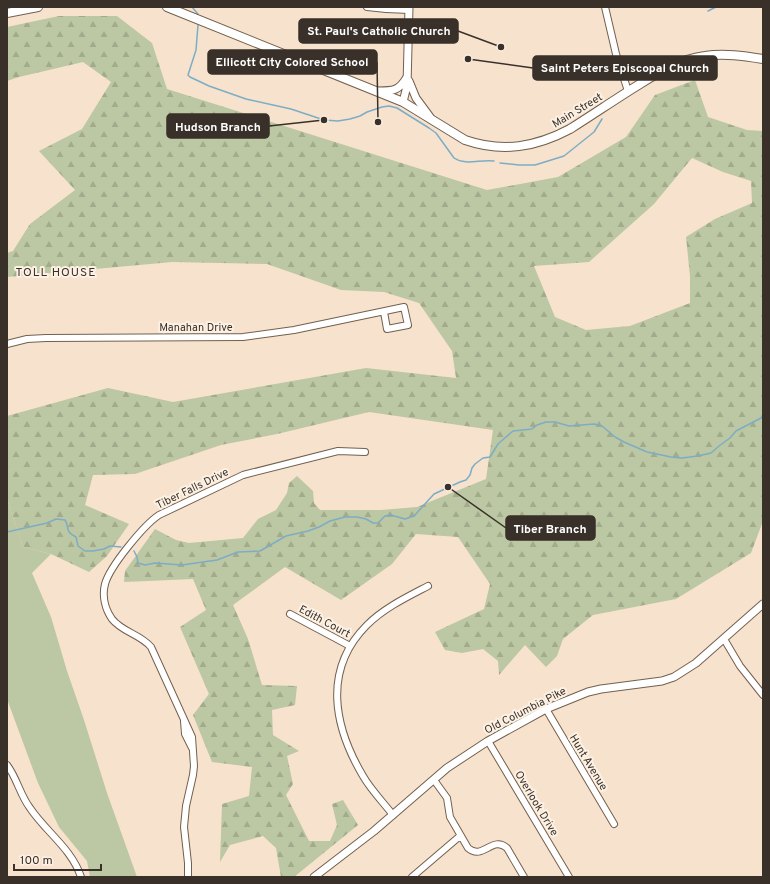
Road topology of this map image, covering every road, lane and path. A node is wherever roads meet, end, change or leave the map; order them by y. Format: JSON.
{"nodes":[{"id":1,"x":38,"y":7,"type":"edge"},
{"id":2,"x":167,"y":7,"type":"edge"},
{"id":3,"x":367,"y":7,"type":"edge"},
{"id":4,"x":605,"y":7,"type":"edge"},
{"id":5,"x":409,"y":8,"type":"edge"},
{"id":6,"x":7,"y":13,"type":"edge"},
{"id":7,"x":763,"y":59,"type":"edge"},
{"id":8,"x":407,"y":77,"type":"junction"},
{"id":9,"x":377,"y":91,"type":"junction"},
{"id":10,"x":628,"y":91,"type":"junction"},
{"id":11,"x":403,"y":102,"type":"junction"},
{"id":12,"x":440,"y":126,"type":"junction"},
{"id":13,"x":384,"y":312,"type":"junction"},
{"id":14,"x":7,"y":344,"type":"edge"},
{"id":15,"x":365,"y":452,"type":"dead end"},
{"id":16,"x":428,"y":586,"type":"dead end"},
{"id":17,"x":763,"y":604,"type":"edge"},
{"id":18,"x":290,"y":614,"type":"dead end"},
{"id":19,"x":724,"y":639,"type":"junction"},
{"id":20,"x":350,"y":646,"type":"junction"},
{"id":21,"x":763,"y":695,"type":"edge"},
{"id":22,"x":546,"y":709,"type":"junction"},
{"id":23,"x":488,"y":741,"type":"junction"},
{"id":24,"x":7,"y":765,"type":"edge"},
{"id":25,"x":434,"y":780,"type":"junction"},
{"id":26,"x":393,"y":815,"type":"junction"},
{"id":27,"x":614,"y":824,"type":"dead end"},
{"id":28,"x":460,"y":836,"type":"junction"},
{"id":29,"x":81,"y":877,"type":"edge"},
{"id":30,"x":188,"y":877,"type":"edge"},
{"id":31,"x":314,"y":877,"type":"edge"},
{"id":32,"x":412,"y":877,"type":"edge"},
{"id":33,"x":524,"y":877,"type":"edge"},
{"id":34,"x":569,"y":877,"type":"edge"}],
"edges":[{"from":1,"to":6,"type":"main road"},
{"from":2,"to":9,"type":"main road","name":"Main Street"},
{"from":3,"to":5,"type":"street"},
{"from":4,"to":10,"type":"street"},
{"from":5,"to":8,"type":"street"},
{"from":7,"to":10,"type":"main road","name":"Main Street"},
{"from":8,"to":9,"type":"street"},
{"from":8,"to":11,"type":"street"},
{"from":8,"to":12,"type":"street"},
{"from":9,"to":11,"type":"main road","name":"Main Street"},
{"from":10,"to":12,"type":"main road","name":"Main Street"},
{"from":11,"to":12,"type":"main road","name":"Main Street"},
{"from":13,"to":13,"type":"street","name":"Manahan Drive"},
{"from":13,"to":14,"type":"street","name":"Manahan Drive"},
{"from":15,"to":30,"type":"street","name":"Tiber Falls Drive"},
{"from":16,"to":20,"type":"street"},
{"from":17,"to":19,"type":"street","name":"Old Columbia Pike"},
{"from":18,"to":20,"type":"street","name":"Edith Court"},
{"from":19,"to":21,"type":"street"},
{"from":19,"to":22,"type":"street","name":"Old Columbia Pike"},
{"from":20,"to":26,"type":"street"},
{"from":22,"to":23,"type":"street","name":"Old Columbia Pike"},
{"from":22,"to":27,"type":"street","name":"Hunt Avenue"},
{"from":23,"to":25,"type":"street","name":"Old Columbia Pike"},
{"from":23,"to":34,"type":"street","name":"Overlook Drive"},
{"from":24,"to":29,"type":"street"},
{"from":25,"to":26,"type":"street","name":"Old Columbia Pike"},
{"from":25,"to":28,"type":"street"},
{"from":26,"to":31,"type":"street","name":"Old Columbia Pike"},
{"from":28,"to":32,"type":"street"},
{"from":28,"to":33,"type":"street"}]}
